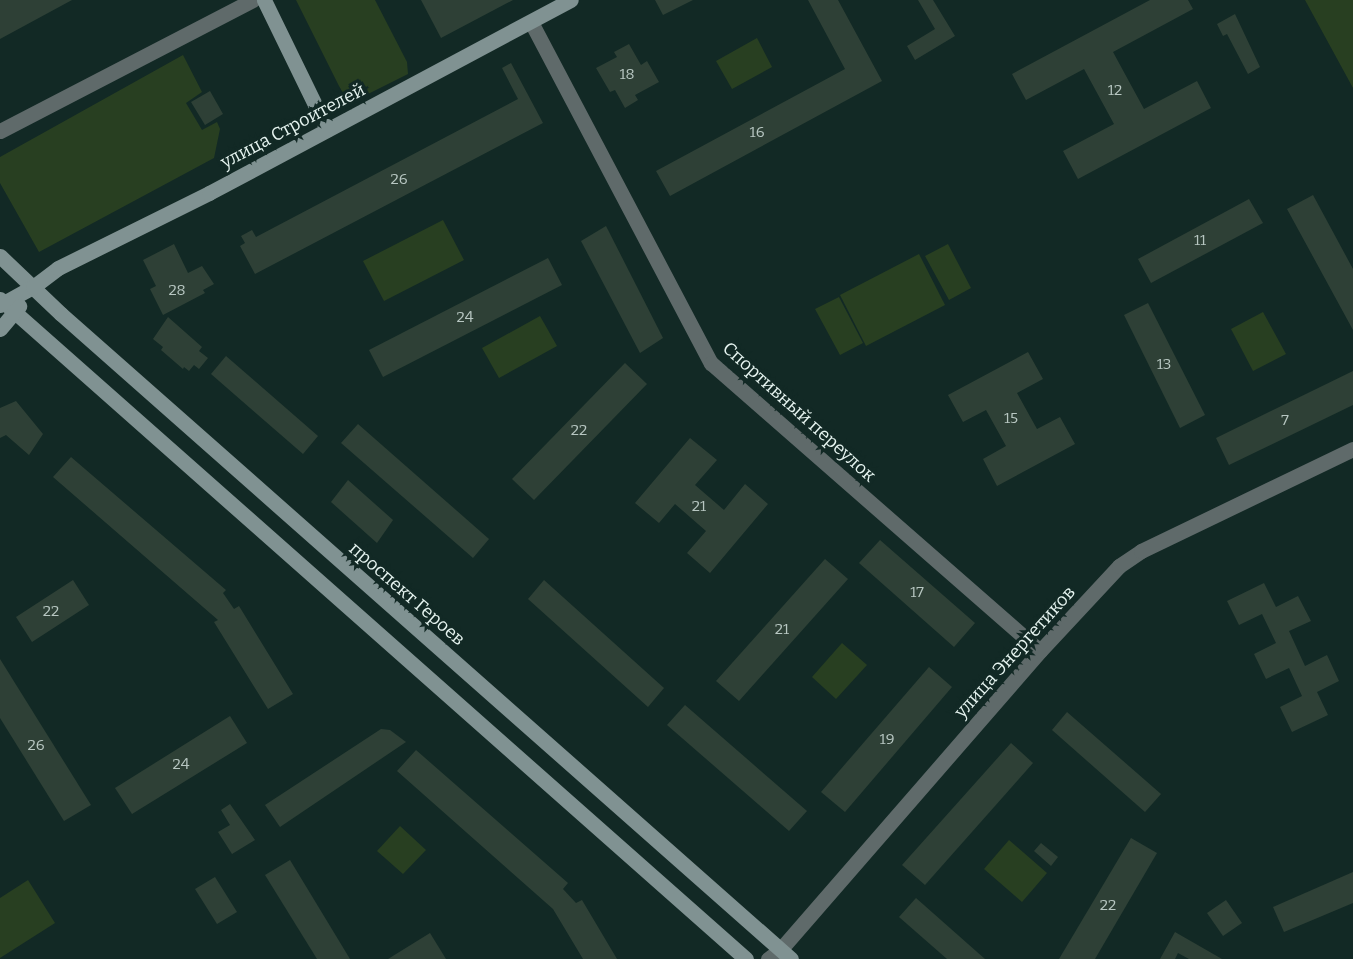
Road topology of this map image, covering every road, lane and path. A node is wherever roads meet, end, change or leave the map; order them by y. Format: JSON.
{"nodes":[{"id":1,"x":253,"y":0,"type":"edge"},
{"id":2,"x":264,"y":0,"type":"edge"},
{"id":3,"x":571,"y":0,"type":"edge"},
{"id":4,"x":531,"y":22,"type":"junction"},
{"id":5,"x":327,"y":129,"type":"junction"},
{"id":6,"x":0,"y":131,"type":"edge"},
{"id":7,"x":0,"y":256,"type":"edge"},
{"id":8,"x":33,"y":287,"type":"junction"},
{"id":9,"x":4,"y":305,"type":"edge"},
{"id":10,"x":0,"y":329,"type":"edge"},
{"id":11,"x":1353,"y":449,"type":"edge"},
{"id":12,"x":1040,"y":651,"type":"junction"},
{"id":13,"x":780,"y":956,"type":"edge"},
{"id":14,"x":746,"y":959,"type":"edge"}],
"edges":[{"from":1,"to":6,"type":"street"},
{"from":2,"to":5,"type":"main road"},
{"from":3,"to":4,"type":"main road","name":"улица Строителей"},
{"from":4,"to":5,"type":"main road","name":"улица Строителей"},
{"from":4,"to":12,"type":"street","name":"Спортивный переулок"},
{"from":5,"to":8,"type":"main road","name":"улица Строителей"},
{"from":7,"to":8,"type":"main road","name":"проспект Героев"},
{"from":8,"to":9,"type":"main road","name":"улица Строителей"},
{"from":8,"to":13,"type":"main road","name":"проспект Героев"},
{"from":9,"to":10,"type":"main road","name":"улица Строителей"},
{"from":9,"to":14,"type":"main road"},
{"from":11,"to":12,"type":"street","name":"улица Энергетиков"},
{"from":12,"to":13,"type":"street","name":"улица Энергетиков"}]}
